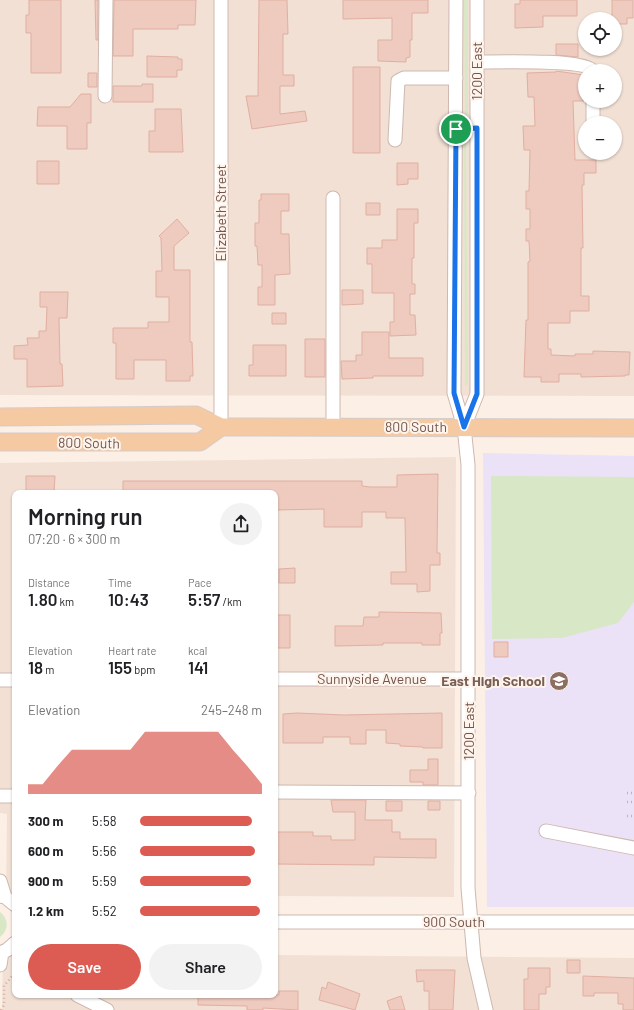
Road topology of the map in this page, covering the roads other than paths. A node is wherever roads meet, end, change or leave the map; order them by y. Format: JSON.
{"nodes":[{"id":1,"x":106,"y":0,"type":"edge"},
{"id":2,"x":221,"y":0,"type":"edge"},
{"id":3,"x":456,"y":0,"type":"edge"},
{"id":4,"x":477,"y":0,"type":"edge"},
{"id":5,"x":477,"y":62,"type":"junction"},
{"id":6,"x":578,"y":64,"type":"edge"},
{"id":7,"x":456,"y":78,"type":"junction"},
{"id":8,"x":105,"y":96,"type":"dead end"},
{"id":9,"x":477,"y":128,"type":"junction"},
{"id":10,"x":456,"y":129,"type":"junction"},
{"id":11,"x":395,"y":140,"type":"dead end"},
{"id":12,"x":333,"y":198,"type":"dead end"},
{"id":13,"x":0,"y":417,"type":"edge"},
{"id":14,"x":221,"y":427,"type":"junction"},
{"id":15,"x":333,"y":427,"type":"junction"},
{"id":16,"x":464,"y":427,"type":"junction"},
{"id":17,"x":634,"y":428,"type":"edge"},
{"id":18,"x":0,"y":442,"type":"edge"},
{"id":19,"x":278,"y":679,"type":"edge"},
{"id":20,"x":469,"y":679,"type":"junction"},
{"id":21,"x":0,"y":680,"type":"edge"},
{"id":22,"x":12,"y":680,"type":"edge"},
{"id":23,"x":278,"y":792,"type":"edge"},
{"id":24,"x":469,"y":793,"type":"junction"},
{"id":25,"x":0,"y":796,"type":"edge"},
{"id":26,"x":12,"y":796,"type":"edge"},
{"id":27,"x":546,"y":831,"type":"dead end"},
{"id":28,"x":634,"y":848,"type":"edge"},
{"id":29,"x":0,"y":881,"type":"edge"},
{"id":30,"x":7,"y":899,"type":"edge"},
{"id":31,"x":278,"y":922,"type":"edge"},
{"id":32,"x":471,"y":922,"type":"junction"},
{"id":33,"x":634,"y":922,"type":"edge"},
{"id":34,"x":8,"y":951,"type":"edge"},
{"id":35,"x":0,"y":966,"type":"edge"},
{"id":36,"x":83,"y":998,"type":"edge"},
{"id":37,"x":107,"y":1010,"type":"edge"},
{"id":38,"x":486,"y":1010,"type":"edge"}],
"edges":[{"from":1,"to":8,"type":"street"},
{"from":2,"to":14,"type":"street","name":"Elizabeth Street"},
{"from":3,"to":7,"type":"street","name":"1200 East"},
{"from":4,"to":5,"type":"street","name":"1200 East"},
{"from":5,"to":6,"type":"street"},
{"from":5,"to":9,"type":"street","name":"1200 East"},
{"from":7,"to":10,"type":"street","name":"1200 East"},
{"from":7,"to":11,"type":"street"},
{"from":9,"to":10,"type":"street"},
{"from":9,"to":16,"type":"street","name":"1200 East"},
{"from":10,"to":16,"type":"street","name":"1200 East"},
{"from":12,"to":15,"type":"street"},
{"from":13,"to":14,"type":"main road","name":"800 South"},
{"from":14,"to":15,"type":"main road","name":"800 South"},
{"from":14,"to":18,"type":"main road","name":"800 South"},
{"from":15,"to":16,"type":"main road","name":"800 South"},
{"from":16,"to":17,"type":"main road","name":"800 South"},
{"from":16,"to":20,"type":"street","name":"1200 East"},
{"from":19,"to":20,"type":"street","name":"Sunnyside Avenue"},
{"from":20,"to":24,"type":"street","name":"1200 East"},
{"from":21,"to":22,"type":"street"},
{"from":23,"to":24,"type":"street"},
{"from":24,"to":32,"type":"street","name":"1200 East"},
{"from":25,"to":26,"type":"street"},
{"from":27,"to":28,"type":"street"},
{"from":29,"to":30,"type":"street"},
{"from":31,"to":32,"type":"street","name":"900 South"},
{"from":32,"to":33,"type":"street","name":"900 South"},
{"from":32,"to":38,"type":"street","name":"1200 East"},
{"from":34,"to":35,"type":"street"},
{"from":36,"to":37,"type":"street"}]}
